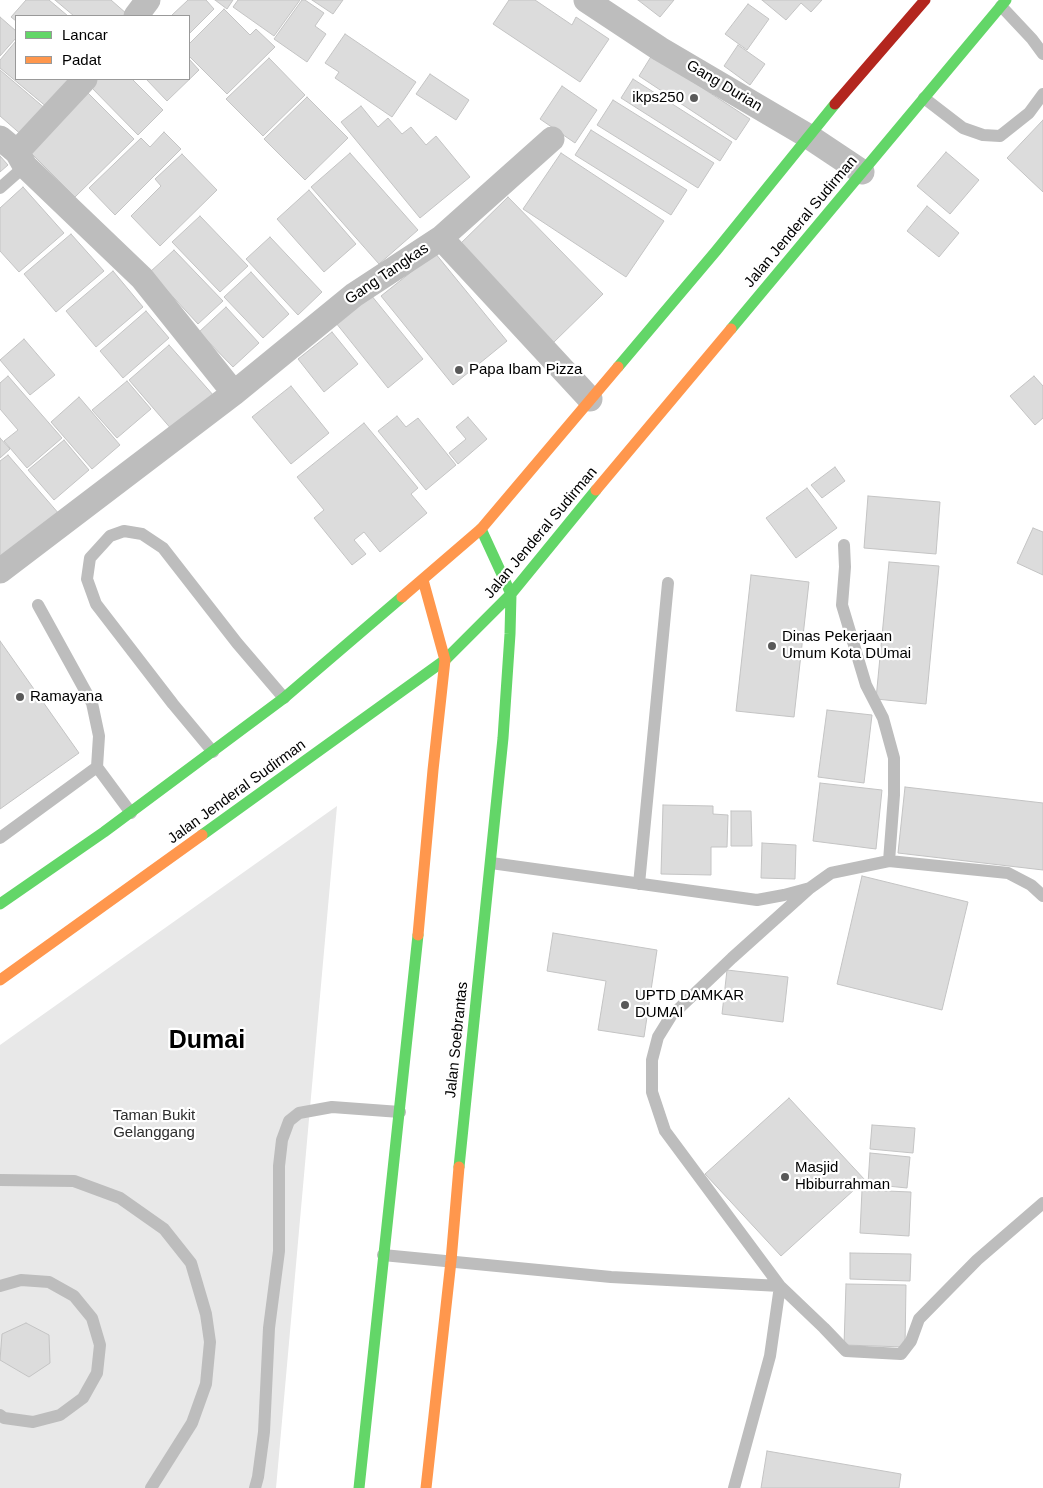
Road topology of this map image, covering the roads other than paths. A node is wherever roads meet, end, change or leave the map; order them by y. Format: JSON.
{"nodes":[{"id":1,"x":148,"y":0,"type":"edge"},
{"id":2,"x":586,"y":0,"type":"edge"},
{"id":3,"x":925,"y":0,"type":"edge"},
{"id":4,"x":1003,"y":3,"type":"edge"},
{"id":5,"x":137,"y":15,"type":"edge"},
{"id":6,"x":1043,"y":54,"type":"edge"},
{"id":7,"x":84,"y":80,"type":"edge"},
{"id":8,"x":1043,"y":94,"type":"edge"},
{"id":9,"x":924,"y":98,"type":"junction"},
{"id":10,"x":808,"y":136,"type":"junction"},
{"id":11,"x":552,"y":140,"type":"dead end"},
{"id":12,"x":14,"y":152,"type":"edge"},
{"id":13,"x":862,"y":172,"type":"junction"},
{"id":14,"x":0,"y":188,"type":"edge"},
{"id":15,"x":441,"y":238,"type":"junction"},
{"id":16,"x":234,"y":393,"type":"junction"},
{"id":17,"x":590,"y":399,"type":"junction"},
{"id":18,"x":481,"y":529,"type":"junction"},
{"id":19,"x":844,"y":545,"type":"dead end"},
{"id":20,"x":0,"y":571,"type":"edge"},
{"id":21,"x":423,"y":580,"type":"junction"},
{"id":22,"x":668,"y":583,"type":"dead end"},
{"id":23,"x":511,"y":594,"type":"junction"},
{"id":24,"x":38,"y":605,"type":"dead end"},
{"id":25,"x":445,"y":660,"type":"junction"},
{"id":26,"x":284,"y":698,"type":"junction"},
{"id":27,"x":213,"y":752,"type":"junction"},
{"id":28,"x":98,"y":767,"type":"junction"},
{"id":29,"x":131,"y":812,"type":"junction"},
{"id":30,"x":0,"y":838,"type":"edge"},
{"id":31,"x":889,"y":861,"type":"junction"},
{"id":32,"x":490,"y":863,"type":"junction"},
{"id":33,"x":639,"y":884,"type":"junction"},
{"id":34,"x":810,"y":888,"type":"junction"},
{"id":35,"x":1043,"y":896,"type":"edge"},
{"id":36,"x":0,"y":904,"type":"edge"},
{"id":37,"x":0,"y":980,"type":"edge"},
{"id":38,"x":400,"y":1112,"type":"junction"},
{"id":39,"x":0,"y":1180,"type":"edge"},
{"id":40,"x":1043,"y":1203,"type":"edge"},
{"id":41,"x":382,"y":1255,"type":"junction"},
{"id":42,"x":451,"y":1261,"type":"junction"},
{"id":43,"x":0,"y":1286,"type":"edge"},
{"id":44,"x":780,"y":1286,"type":"junction"},
{"id":45,"x":1,"y":1420,"type":"edge"},
{"id":46,"x":151,"y":1488,"type":"edge"},
{"id":47,"x":255,"y":1488,"type":"edge"},
{"id":48,"x":359,"y":1488,"type":"edge"},
{"id":49,"x":426,"y":1488,"type":"edge"},
{"id":50,"x":734,"y":1488,"type":"edge"}],
"edges":[{"from":1,"to":5,"type":"street"},
{"from":2,"to":10,"type":"street","name":"Gang Durian"},
{"from":3,"to":10,"type":"main road"},
{"from":4,"to":6,"type":"lane"},
{"from":4,"to":9,"type":"main road","name":"Jalan Jenderal Sudirman"},
{"from":7,"to":12,"type":"street"},
{"from":8,"to":9,"type":"lane"},
{"from":9,"to":13,"type":"main road","name":"Jalan Jenderal Sudirman"},
{"from":10,"to":13,"type":"street","name":"Gang Durian"},
{"from":10,"to":17,"type":"main road"},
{"from":11,"to":15,"type":"street"},
{"from":12,"to":14,"type":"lane"},
{"from":12,"to":16,"type":"street"},
{"from":13,"to":23,"type":"main road","name":"Jalan Jenderal Sudirman"},
{"from":15,"to":16,"type":"street","name":"Gang Tangkas"},
{"from":15,"to":17,"type":"street","name":"Gang Tangkas"},
{"from":16,"to":20,"type":"street","name":"Gang Tangkas"},
{"from":17,"to":18,"type":"main road"},
{"from":18,"to":21,"type":"main road"},
{"from":18,"to":23,"type":"main road"},
{"from":19,"to":31,"type":"lane"},
{"from":21,"to":25,"type":"main road"},
{"from":21,"to":26,"type":"main road"},
{"from":22,"to":33,"type":"lane"},
{"from":23,"to":25,"type":"main road","name":"Jalan Jenderal Sudirman"},
{"from":23,"to":32,"type":"main road","name":"Jalan Soebrantas"},
{"from":24,"to":28,"type":"lane"},
{"from":25,"to":37,"type":"main road","name":"Jalan Jenderal Sudirman"},
{"from":25,"to":38,"type":"main road"},
{"from":26,"to":27,"type":"main road"},
{"from":26,"to":27,"type":"lane"},
{"from":27,"to":29,"type":"main road"},
{"from":28,"to":29,"type":"lane"},
{"from":28,"to":30,"type":"lane"},
{"from":29,"to":36,"type":"main road"},
{"from":31,"to":34,"type":"lane"},
{"from":31,"to":35,"type":"lane"},
{"from":32,"to":33,"type":"lane"},
{"from":32,"to":42,"type":"main road","name":"Jalan Soebrantas"},
{"from":33,"to":34,"type":"lane"},
{"from":34,"to":44,"type":"lane"},
{"from":38,"to":41,"type":"main road"},
{"from":38,"to":47,"type":"lane"},
{"from":39,"to":46,"type":"lane"},
{"from":40,"to":44,"type":"lane"},
{"from":41,"to":42,"type":"lane"},
{"from":41,"to":48,"type":"main road"},
{"from":42,"to":44,"type":"lane"},
{"from":42,"to":49,"type":"main road","name":"Jalan Soebrantas"},
{"from":43,"to":45,"type":"lane"},
{"from":44,"to":50,"type":"lane"}]}
